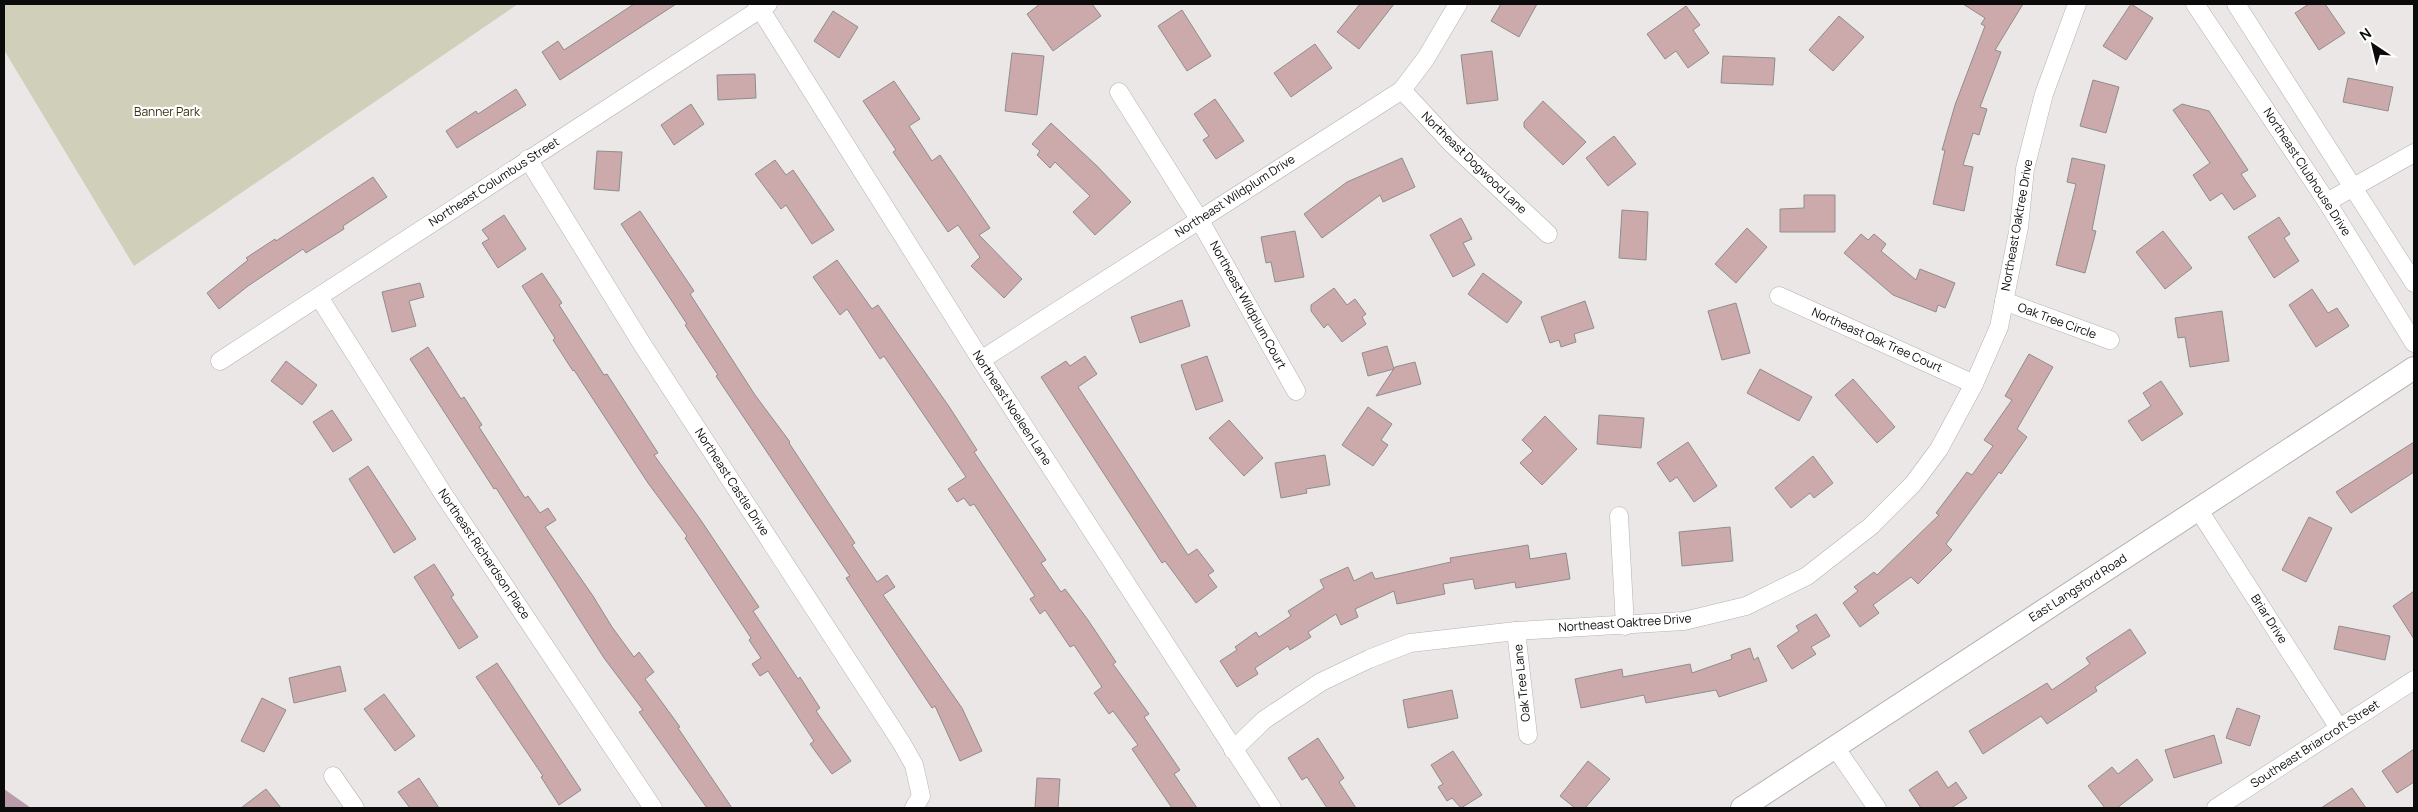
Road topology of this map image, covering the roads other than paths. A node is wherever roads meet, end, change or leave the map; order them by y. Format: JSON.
{"nodes":[{"id":1,"x":1458,"y":4,"type":"edge"},
{"id":2,"x":2077,"y":4,"type":"edge"},
{"id":3,"x":2195,"y":4,"type":"edge"},
{"id":4,"x":2236,"y":4,"type":"edge"},
{"id":5,"x":762,"y":5,"type":"edge"},
{"id":6,"x":1402,"y":90,"type":"junction"},
{"id":7,"x":1119,"y":92,"type":"dead end"},
{"id":8,"x":2414,"y":153,"type":"edge"},
{"id":9,"x":528,"y":159,"type":"junction"},
{"id":10,"x":2353,"y":188,"type":"junction"},
{"id":11,"x":2327,"y":202,"type":"junction"},
{"id":12,"x":1199,"y":219,"type":"junction"},
{"id":13,"x":1548,"y":234,"type":"dead end"},
{"id":14,"x":2414,"y":283,"type":"edge"},
{"id":15,"x":1779,"y":296,"type":"dead end"},
{"id":16,"x":319,"y":297,"type":"junction"},
{"id":17,"x":2004,"y":301,"type":"junction"},
{"id":18,"x":2110,"y":340,"type":"dead end"},
{"id":19,"x":2414,"y":343,"type":"edge"},
{"id":20,"x":981,"y":360,"type":"junction"},
{"id":21,"x":220,"y":361,"type":"dead end"},
{"id":22,"x":2414,"y":368,"type":"edge"},
{"id":23,"x":1974,"y":384,"type":"junction"},
{"id":24,"x":1296,"y":391,"type":"dead end"},
{"id":25,"x":2198,"y":509,"type":"junction"},
{"id":26,"x":1619,"y":516,"type":"dead end"},
{"id":27,"x":1625,"y":626,"type":"junction"},
{"id":28,"x":1516,"y":631,"type":"junction"},
{"id":29,"x":2414,"y":680,"type":"edge"},
{"id":30,"x":2339,"y":728,"type":"junction"},
{"id":31,"x":1528,"y":735,"type":"dead end"},
{"id":32,"x":1835,"y":747,"type":"junction"},
{"id":33,"x":1233,"y":750,"type":"junction"},
{"id":34,"x":333,"y":776,"type":"dead end"},
{"id":35,"x":355,"y":808,"type":"edge"},
{"id":36,"x":653,"y":808,"type":"edge"},
{"id":37,"x":914,"y":808,"type":"edge"},
{"id":38,"x":1272,"y":808,"type":"edge"},
{"id":39,"x":1742,"y":808,"type":"edge"},
{"id":40,"x":1877,"y":808,"type":"edge"},
{"id":41,"x":2216,"y":808,"type":"edge"}],
"edges":[{"from":1,"to":6,"type":"street","name":"Northeast Wildplum Drive"},
{"from":2,"to":17,"type":"street","name":"Northeast Oaktree Drive"},
{"from":3,"to":11,"type":"street","name":"Northeast Clubhouse Drive"},
{"from":4,"to":10,"type":"street"},
{"from":5,"to":9,"type":"street","name":"Northeast Columbus Street"},
{"from":5,"to":20,"type":"street","name":"Northeast Noeleen Lane"},
{"from":6,"to":12,"type":"street","name":"Northeast Wildplum Drive"},
{"from":6,"to":13,"type":"street","name":"Northeast Dogwood Lane"},
{"from":7,"to":12,"type":"street","name":"Northeast Wildplum Court"},
{"from":8,"to":10,"type":"street"},
{"from":9,"to":16,"type":"street","name":"Northeast Columbus Street"},
{"from":9,"to":37,"type":"street","name":"Northeast Castle Drive"},
{"from":10,"to":11,"type":"street"},
{"from":10,"to":14,"type":"street"},
{"from":11,"to":19,"type":"street","name":"Northeast Clubhouse Drive"},
{"from":12,"to":20,"type":"street","name":"Northeast Wildplum Drive"},
{"from":12,"to":24,"type":"street","name":"Northeast Wildplum Court"},
{"from":15,"to":23,"type":"street","name":"Northeast Oak Tree Court"},
{"from":16,"to":21,"type":"street","name":"Northeast Columbus Street"},
{"from":16,"to":36,"type":"street","name":"Northeast Richardson Place"},
{"from":17,"to":18,"type":"street","name":"Oak Tree Circle"},
{"from":17,"to":23,"type":"street","name":"Northeast Oaktree Drive"},
{"from":20,"to":33,"type":"street","name":"Northeast Noeleen Lane"},
{"from":22,"to":25,"type":"street","name":"East Langsford Road"},
{"from":23,"to":27,"type":"street","name":"Northeast Oaktree Drive"},
{"from":25,"to":30,"type":"street","name":"Briar Drive"},
{"from":25,"to":32,"type":"street","name":"East Langsford Road"},
{"from":26,"to":27,"type":"street"},
{"from":27,"to":28,"type":"street","name":"Northeast Oaktree Drive"},
{"from":28,"to":31,"type":"street","name":"Oak Tree Lane"},
{"from":28,"to":33,"type":"street","name":"Northeast Oaktree Drive"},
{"from":29,"to":30,"type":"street","name":"Southeast Briarcroft Street"},
{"from":30,"to":41,"type":"street","name":"Southeast Briarcroft Street"},
{"from":32,"to":39,"type":"street","name":"East Langsford Road"},
{"from":32,"to":40,"type":"street"},
{"from":33,"to":38,"type":"street","name":"Northeast Noeleen Lane"},
{"from":34,"to":35,"type":"street"}]}
